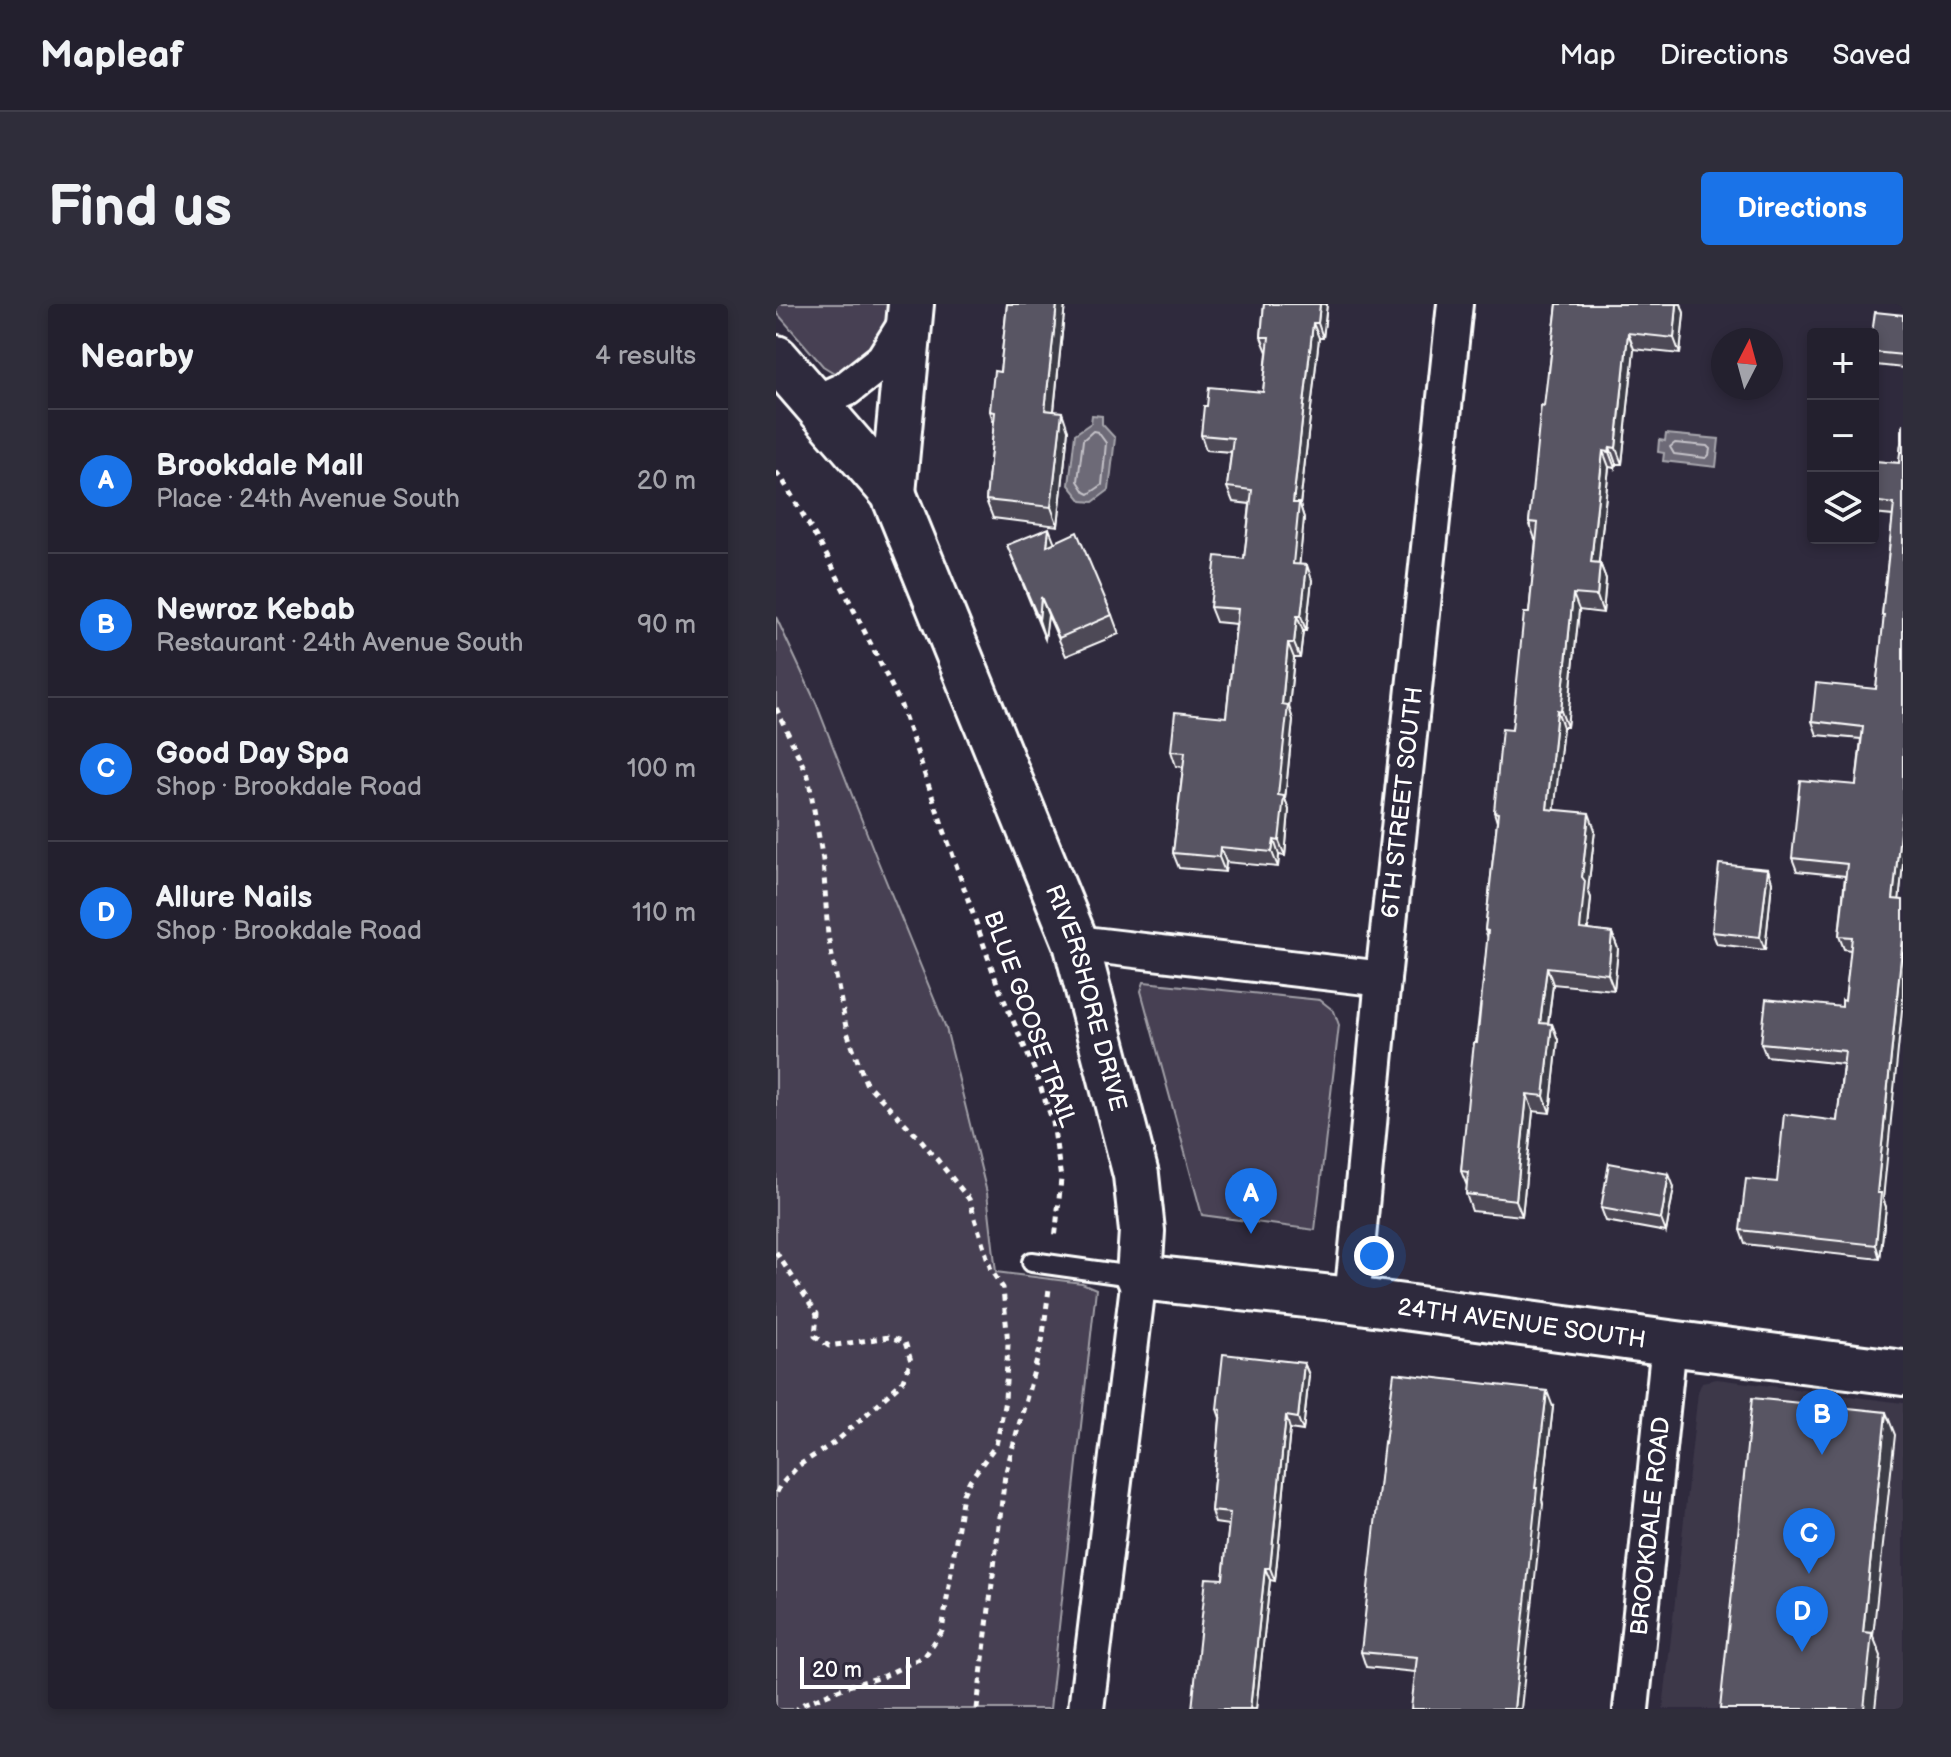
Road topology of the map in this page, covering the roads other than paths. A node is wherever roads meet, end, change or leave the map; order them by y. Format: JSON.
{"nodes":[{"id":1,"x":1455,"y":304,"type":"edge"},
{"id":2,"x":910,"y":311,"type":"edge"},
{"id":3,"x":776,"y":358,"type":"edge"},
{"id":4,"x":815,"y":403,"type":"junction"},
{"id":5,"x":893,"y":493,"type":"junction"},
{"id":6,"x":1076,"y":943,"type":"junction"},
{"id":7,"x":1383,"y":979,"type":"junction"},
{"id":8,"x":1032,"y":1262,"type":"dead end"},
{"id":9,"x":1139,"y":1277,"type":"junction"},
{"id":10,"x":1352,"y":1300,"type":"junction"},
{"id":11,"x":1669,"y":1343,"type":"junction"},
{"id":12,"x":1903,"y":1373,"type":"edge"},
{"id":13,"x":1086,"y":1709,"type":"edge"},
{"id":14,"x":1631,"y":1709,"type":"edge"}],
"edges":[{"from":1,"to":7,"type":"street","name":"6TH STREET SOUTH"},
{"from":2,"to":4,"type":"street"},
{"from":2,"to":5,"type":"street"},
{"from":3,"to":4,"type":"street","name":"RIVERSHORE DRIVE"},
{"from":4,"to":5,"type":"street","name":"RIVERSHORE DRIVE"},
{"from":5,"to":6,"type":"street","name":"RIVERSHORE DRIVE"},
{"from":6,"to":7,"type":"street"},
{"from":6,"to":9,"type":"street","name":"RIVERSHORE DRIVE"},
{"from":7,"to":10,"type":"street","name":"6TH STREET SOUTH"},
{"from":8,"to":9,"type":"lane"},
{"from":9,"to":10,"type":"street","name":"24TH AVENUE SOUTH"},
{"from":9,"to":13,"type":"street","name":"RIVERSHORE DRIVE"},
{"from":10,"to":11,"type":"street","name":"24TH AVENUE SOUTH"},
{"from":11,"to":12,"type":"street","name":"24TH AVENUE SOUTH"},
{"from":11,"to":14,"type":"street","name":"BROOKDALE ROAD"}]}
